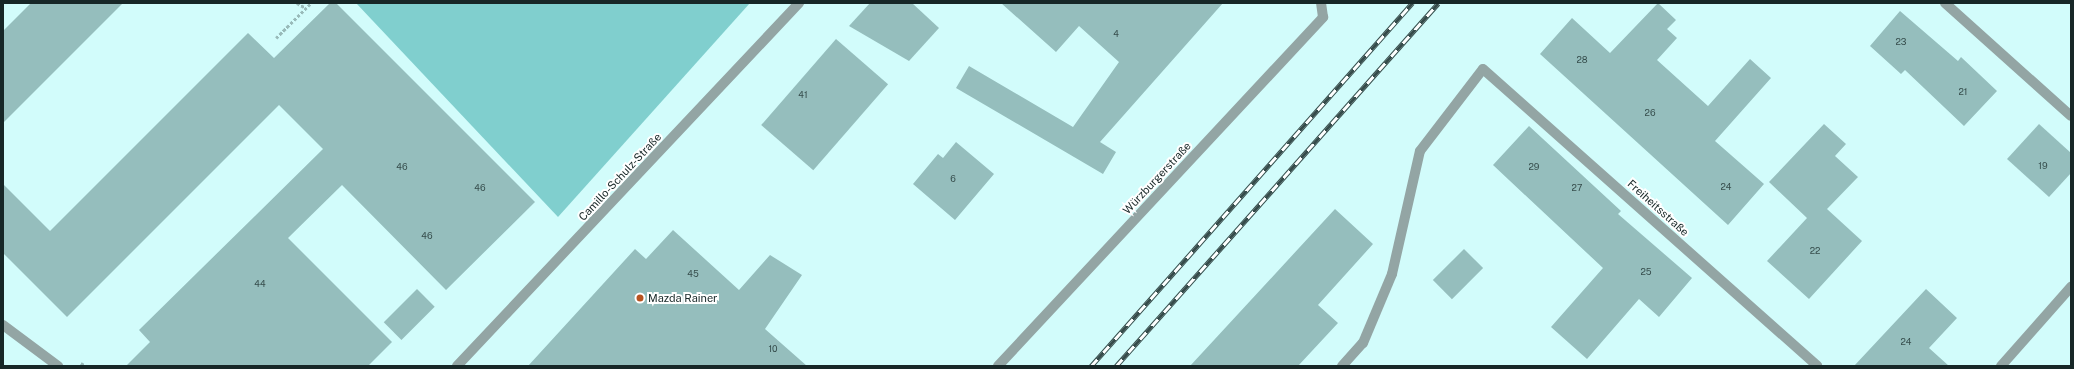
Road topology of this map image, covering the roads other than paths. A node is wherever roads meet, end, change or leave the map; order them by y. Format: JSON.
{"nodes":[{"id":1,"x":799,"y":3,"type":"edge"},
{"id":2,"x":1321,"y":3,"type":"edge"},
{"id":3,"x":1945,"y":3,"type":"edge"},
{"id":4,"x":2071,"y":116,"type":"edge"},
{"id":5,"x":2071,"y":287,"type":"edge"},
{"id":6,"x":4,"y":328,"type":"edge"},
{"id":7,"x":58,"y":366,"type":"edge"},
{"id":8,"x":457,"y":366,"type":"edge"},
{"id":9,"x":998,"y":366,"type":"edge"},
{"id":10,"x":1342,"y":366,"type":"edge"},
{"id":11,"x":1817,"y":366,"type":"edge"},
{"id":12,"x":2001,"y":366,"type":"edge"}],
"edges":[{"from":1,"to":8,"type":"street","name":"Camillo-Schulz-Straße"},
{"from":2,"to":9,"type":"street","name":"Würzburgerstraße"},
{"from":3,"to":4,"type":"street"},
{"from":5,"to":12,"type":"street"},
{"from":6,"to":7,"type":"street"},
{"from":10,"to":11,"type":"street","name":"Freiheitsstraße"}]}
